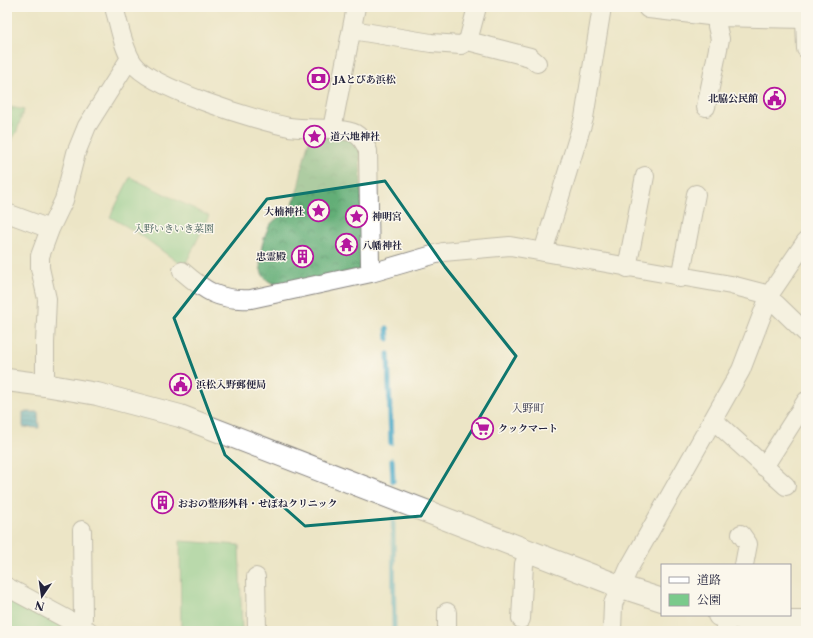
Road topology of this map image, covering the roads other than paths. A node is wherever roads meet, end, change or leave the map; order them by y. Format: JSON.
{"nodes":[{"id":1,"x":116,"y":7,"type":"edge"},
{"id":2,"x":356,"y":7,"type":"edge"},
{"id":3,"x":477,"y":7,"type":"edge"},
{"id":4,"x":602,"y":7,"type":"edge"},
{"id":5,"x":649,"y":7,"type":"edge"},
{"id":6,"x":687,"y":10,"type":"edge"},
{"id":7,"x":718,"y":15,"type":"junction"},
{"id":8,"x":806,"y":17,"type":"edge"},
{"id":9,"x":352,"y":30,"type":"junction"},
{"id":10,"x":468,"y":41,"type":"junction"},
{"id":11,"x":806,"y":50,"type":"edge"},
{"id":12,"x":130,"y":58,"type":"junction"},
{"id":13,"x":537,"y":63,"type":"dead end"},
{"id":14,"x":706,"y":107,"type":"dead end"},
{"id":15,"x":332,"y":129,"type":"junction"},
{"id":16,"x":645,"y":176,"type":"dead end"},
{"id":17,"x":696,"y":194,"type":"dead end"},
{"id":18,"x":7,"y":213,"type":"edge"},
{"id":19,"x":50,"y":229,"type":"junction"},
{"id":20,"x":806,"y":241,"type":"edge"},
{"id":21,"x":544,"y":252,"type":"junction"},
{"id":22,"x":628,"y":268,"type":"junction"},
{"id":23,"x":182,"y":271,"type":"dead end"},
{"id":24,"x":373,"y":272,"type":"junction"},
{"id":25,"x":680,"y":278,"type":"junction"},
{"id":26,"x":769,"y":298,"type":"junction"},
{"id":27,"x":806,"y":333,"type":"edge"},
{"id":28,"x":7,"y":380,"type":"edge"},
{"id":29,"x":46,"y":385,"type":"junction"},
{"id":30,"x":806,"y":401,"type":"edge"},
{"id":31,"x":712,"y":422,"type":"junction"},
{"id":32,"x":764,"y":467,"type":"junction"},
{"id":33,"x":786,"y":486,"type":"dead end"},
{"id":34,"x":82,"y":530,"type":"dead end"},
{"id":35,"x":741,"y":534,"type":"dead end"},
{"id":36,"x":529,"y":551,"type":"junction"},
{"id":37,"x":744,"y":564,"type":"edge"},
{"id":38,"x":256,"y":577,"type":"dead end"},
{"id":39,"x":621,"y":586,"type":"junction"},
{"id":40,"x":7,"y":587,"type":"edge"},
{"id":41,"x":661,"y":600,"type":"edge"},
{"id":42,"x":447,"y":612,"type":"dead end"},
{"id":43,"x":521,"y":619,"type":"dead end"},
{"id":44,"x":725,"y":619,"type":"edge"},
{"id":45,"x":806,"y":622,"type":"edge"},
{"id":46,"x":84,"y":628,"type":"edge"},
{"id":47,"x":257,"y":631,"type":"edge"},
{"id":48,"x":447,"y":631,"type":"edge"},
{"id":49,"x":612,"y":631,"type":"edge"}],
"edges":[{"from":1,"to":12,"type":"street"},
{"from":2,"to":9,"type":"street"},
{"from":3,"to":10,"type":"street"},
{"from":4,"to":21,"type":"street"},
{"from":5,"to":6,"type":"street"},
{"from":6,"to":7,"type":"street"},
{"from":7,"to":8,"type":"street"},
{"from":7,"to":14,"type":"street"},
{"from":8,"to":11,"type":"street"},
{"from":9,"to":10,"type":"street"},
{"from":9,"to":15,"type":"street"},
{"from":10,"to":13,"type":"street"},
{"from":12,"to":15,"type":"street"},
{"from":12,"to":19,"type":"street"},
{"from":15,"to":24,"type":"street"},
{"from":16,"to":22,"type":"street"},
{"from":17,"to":25,"type":"street"},
{"from":18,"to":19,"type":"street"},
{"from":19,"to":29,"type":"street"},
{"from":20,"to":26,"type":"street"},
{"from":21,"to":22,"type":"street"},
{"from":21,"to":24,"type":"street"},
{"from":22,"to":25,"type":"street"},
{"from":23,"to":24,"type":"street"},
{"from":25,"to":26,"type":"street"},
{"from":26,"to":27,"type":"street"},
{"from":26,"to":31,"type":"street"},
{"from":28,"to":29,"type":"street"},
{"from":29,"to":36,"type":"street"},
{"from":30,"to":32,"type":"street"},
{"from":31,"to":32,"type":"street"},
{"from":31,"to":39,"type":"street"},
{"from":32,"to":33,"type":"street"},
{"from":34,"to":46,"type":"street"},
{"from":35,"to":37,"type":"street"},
{"from":36,"to":39,"type":"street"},
{"from":36,"to":43,"type":"street"},
{"from":38,"to":47,"type":"street"},
{"from":39,"to":41,"type":"street"},
{"from":39,"to":49,"type":"street"},
{"from":40,"to":46,"type":"street"},
{"from":42,"to":48,"type":"street"},
{"from":44,"to":45,"type":"street"}]}
